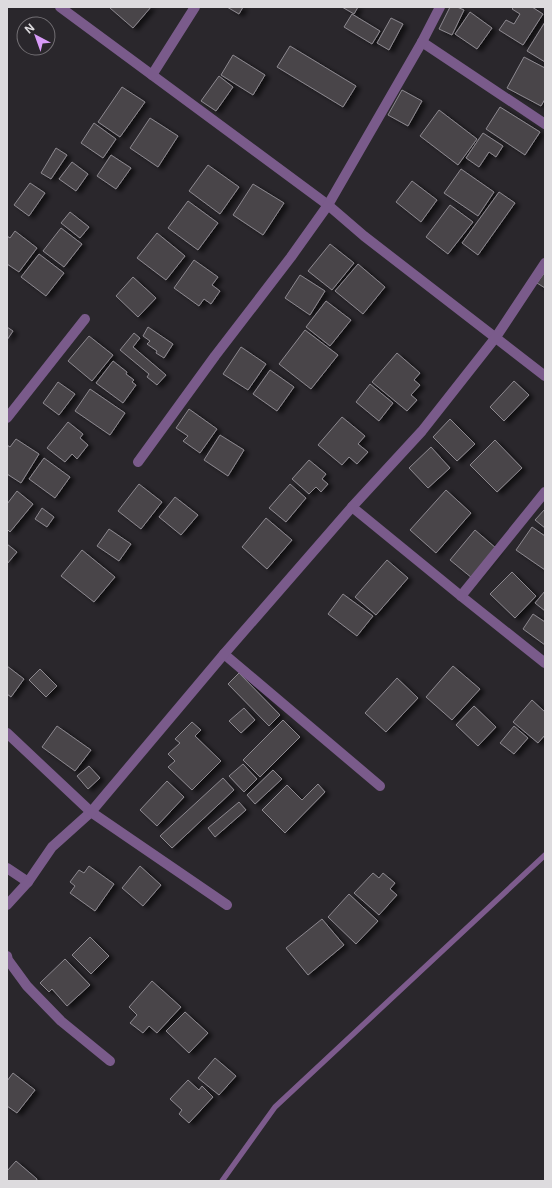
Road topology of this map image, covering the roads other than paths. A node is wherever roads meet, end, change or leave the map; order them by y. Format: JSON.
{"nodes":[{"id":1,"x":60,"y":7,"type":"edge"},
{"id":2,"x":195,"y":7,"type":"edge"},
{"id":3,"x":440,"y":7,"type":"edge"},
{"id":4,"x":422,"y":42,"type":"junction"},
{"id":5,"x":152,"y":75,"type":"junction"},
{"id":6,"x":545,"y":124,"type":"edge"},
{"id":7,"x":328,"y":205,"type":"junction"},
{"id":8,"x":545,"y":264,"type":"edge"},
{"id":9,"x":85,"y":319,"type":"dead end"},
{"id":10,"x":496,"y":337,"type":"junction"},
{"id":11,"x":545,"y":376,"type":"edge"},
{"id":12,"x":7,"y":418,"type":"edge"},
{"id":13,"x":138,"y":462,"type":"dead end"},
{"id":14,"x":545,"y":492,"type":"edge"},
{"id":15,"x":352,"y":507,"type":"junction"},
{"id":16,"x":461,"y":596,"type":"junction"},
{"id":17,"x":224,"y":654,"type":"junction"},
{"id":18,"x":545,"y":663,"type":"edge"},
{"id":19,"x":7,"y":733,"type":"edge"},
{"id":20,"x":380,"y":786,"type":"dead end"},
{"id":21,"x":91,"y":812,"type":"junction"},
{"id":22,"x":7,"y":868,"type":"edge"},
{"id":23,"x":28,"y":882,"type":"junction"},
{"id":24,"x":7,"y":905,"type":"edge"},
{"id":25,"x":227,"y":905,"type":"dead end"},
{"id":26,"x":7,"y":956,"type":"edge"},
{"id":27,"x":110,"y":1061,"type":"dead end"}],
"edges":[{"from":1,"to":5,"type":"street"},
{"from":2,"to":5,"type":"street"},
{"from":3,"to":4,"type":"street"},
{"from":4,"to":6,"type":"street"},
{"from":4,"to":7,"type":"street"},
{"from":5,"to":7,"type":"street"},
{"from":7,"to":10,"type":"street"},
{"from":7,"to":13,"type":"street"},
{"from":8,"to":10,"type":"street"},
{"from":9,"to":12,"type":"street"},
{"from":10,"to":11,"type":"street"},
{"from":10,"to":15,"type":"street"},
{"from":14,"to":16,"type":"street"},
{"from":15,"to":16,"type":"street"},
{"from":15,"to":17,"type":"street"},
{"from":16,"to":18,"type":"street"},
{"from":17,"to":20,"type":"street"},
{"from":17,"to":21,"type":"street"},
{"from":19,"to":21,"type":"street"},
{"from":21,"to":23,"type":"street"},
{"from":21,"to":25,"type":"street"},
{"from":22,"to":23,"type":"street"},
{"from":23,"to":24,"type":"street"},
{"from":26,"to":27,"type":"street"}]}
